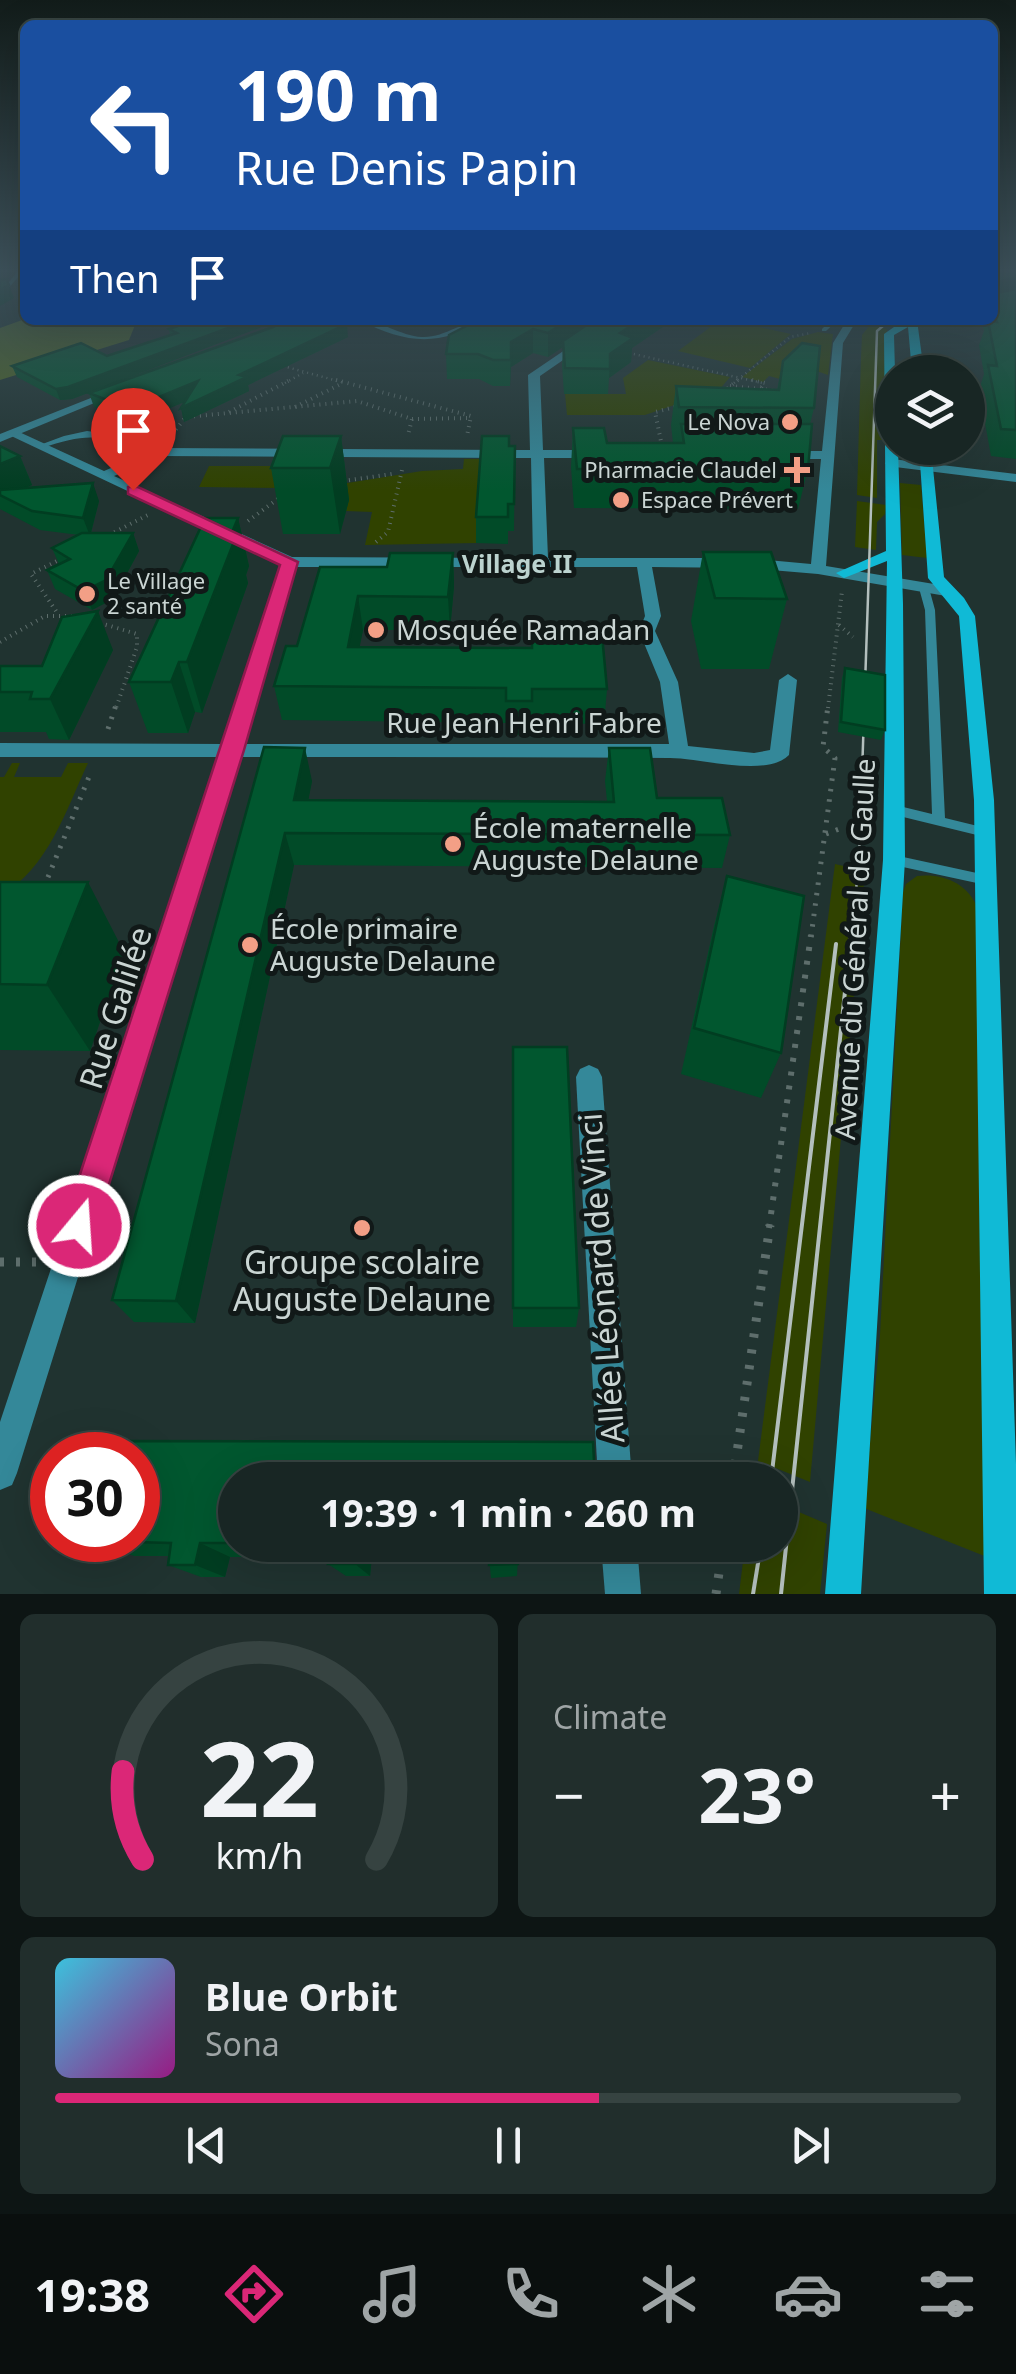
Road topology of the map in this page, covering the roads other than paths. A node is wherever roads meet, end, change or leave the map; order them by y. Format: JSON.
{"nodes":[{"id":1,"x":580,"y":342,"type":"edge"},
{"id":2,"x":838,"y":342,"type":"edge"},
{"id":3,"x":121,"y":389,"type":"edge"},
{"id":4,"x":6,"y":436,"type":"edge"},
{"id":5,"x":133,"y":444,"type":"dead end"},
{"id":6,"x":41,"y":446,"type":"junction"},
{"id":7,"x":538,"y":453,"type":"junction"},
{"id":8,"x":609,"y":454,"type":"edge"},
{"id":9,"x":774,"y":455,"type":"edge"},
{"id":10,"x":825,"y":455,"type":"junction"},
{"id":11,"x":892,"y":465,"type":"edge"},
{"id":12,"x":900,"y":465,"type":"edge"},
{"id":13,"x":926,"y":465,"type":"edge"},
{"id":14,"x":926,"y":468,"type":"junction"},
{"id":15,"x":103,"y":476,"type":"junction"},
{"id":16,"x":1016,"y":478,"type":"edge"},
{"id":17,"x":894,"y":553,"type":"junction"},
{"id":18,"x":541,"y":561,"type":"junction"},
{"id":19,"x":290,"y":562,"type":"junction"},
{"id":20,"x":644,"y":562,"type":"junction"},
{"id":21,"x":818,"y":570,"type":"junction"},
{"id":22,"x":844,"y":578,"type":"junction"},
{"id":23,"x":894,"y":584,"type":"junction"},
{"id":24,"x":935,"y":590,"type":"junction"},
{"id":25,"x":788,"y":680,"type":"dead end"},
{"id":26,"x":0,"y":750,"type":"edge"},
{"id":27,"x":234,"y":750,"type":"junction"},
{"id":28,"x":679,"y":752,"type":"junction"},
{"id":29,"x":895,"y":810,"type":"junction"},
{"id":30,"x":939,"y":820,"type":"junction"},
{"id":31,"x":985,"y":832,"type":"junction"},
{"id":32,"x":894,"y":860,"type":"junction"},
{"id":33,"x":986,"y":880,"type":"junction"},
{"id":34,"x":589,"y":1077,"type":"dead end"},
{"id":35,"x":2,"y":1460,"type":"edge"},
{"id":36,"x":614,"y":1462,"type":"edge"},
{"id":37,"x":620,"y":1562,"type":"edge"},
{"id":38,"x":622,"y":1594,"type":"edge"},
{"id":39,"x":843,"y":1594,"type":"edge"},
{"id":40,"x":1002,"y":1594,"type":"edge"}],
"edges":[{"from":1,"to":7,"type":"street"},
{"from":2,"to":10,"type":"street"},
{"from":3,"to":4,"type":"street"},
{"from":4,"to":6,"type":"street"},
{"from":5,"to":6,"type":"lane"},
{"from":6,"to":15,"type":"street"},
{"from":7,"to":8,"type":"street"},
{"from":7,"to":15,"type":"street"},
{"from":7,"to":18,"type":"street"},
{"from":9,"to":10,"type":"street"},
{"from":10,"to":21,"type":"street"},
{"from":11,"to":17,"type":"main road","name":"Avenue du Général de Gaulle"},
{"from":12,"to":14,"type":"street"},
{"from":13,"to":14,"type":"main road"},
{"from":14,"to":16,"type":"street"},
{"from":14,"to":24,"type":"main road"},
{"from":15,"to":19,"type":"street"},
{"from":17,"to":22,"type":"main road"},
{"from":17,"to":23,"type":"main road","name":"Avenue du Général de Gaulle"},
{"from":18,"to":19,"type":"street"},
{"from":18,"to":20,"type":"street"},
{"from":19,"to":27,"type":"street","name":"Rue Galilée"},
{"from":20,"to":21,"type":"street"},
{"from":20,"to":28,"type":"street","name":"Rue Jean Henri Fabre"},
{"from":21,"to":22,"type":"street"},
{"from":22,"to":23,"type":"street"},
{"from":23,"to":24,"type":"street"},
{"from":23,"to":29,"type":"main road","name":"Avenue du Général de Gaulle"},
{"from":24,"to":30,"type":"lane"},
{"from":24,"to":31,"type":"main road"},
{"from":25,"to":28,"type":"street"},
{"from":26,"to":27,"type":"street","name":"Rue Jean Henri Fabre"},
{"from":27,"to":28,"type":"street","name":"Rue Jean Henri Fabre"},
{"from":27,"to":35,"type":"street","name":"Rue Galilée"},
{"from":29,"to":30,"type":"lane"},
{"from":29,"to":32,"type":"main road","name":"Avenue du Général de Gaulle"},
{"from":30,"to":31,"type":"lane"},
{"from":31,"to":33,"type":"main road"},
{"from":32,"to":33,"type":"lane"},
{"from":32,"to":39,"type":"main road","name":"Avenue du Général de Gaulle"},
{"from":33,"to":40,"type":"main road"},
{"from":34,"to":36,"type":"street","name":"Allée Léonard de Vinci"},
{"from":37,"to":38,"type":"street"}]}
